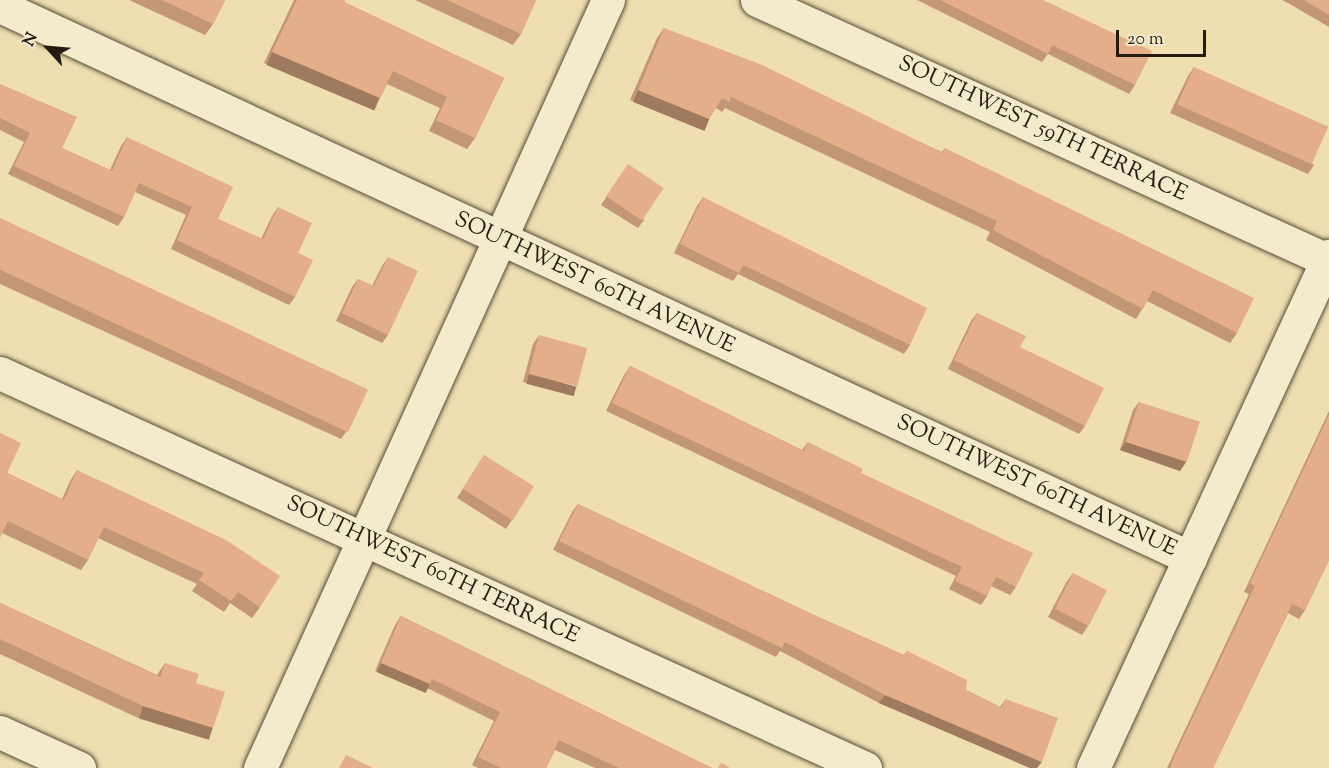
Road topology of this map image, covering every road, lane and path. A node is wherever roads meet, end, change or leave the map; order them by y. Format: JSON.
{"nodes":[{"id":1,"x":608,"y":0,"type":"edge"},
{"id":2,"x":757,"y":0,"type":"edge"},
{"id":3,"x":0,"y":6,"type":"edge"},
{"id":4,"x":500,"y":241,"type":"junction"},
{"id":5,"x":1328,"y":258,"type":"edge"},
{"id":6,"x":0,"y":373,"type":"edge"},
{"id":7,"x":365,"y":540,"type":"junction"},
{"id":8,"x":1190,"y":558,"type":"junction"},
{"id":9,"x":0,"y":732,"type":"edge"},
{"id":10,"x":79,"y":768,"type":"edge"},
{"id":11,"x":260,"y":768,"type":"edge"},
{"id":12,"x":865,"y":768,"type":"edge"},
{"id":13,"x":1093,"y":768,"type":"edge"}],
"edges":[{"from":1,"to":4,"type":"street"},
{"from":2,"to":5,"type":"street","name":"SOUTHWEST 59TH TERRACE"},
{"from":3,"to":4,"type":"street","name":"SOUTHWEST 60TH AVENUE"},
{"from":4,"to":7,"type":"street"},
{"from":4,"to":8,"type":"street","name":"SOUTHWEST 60TH AVENUE"},
{"from":5,"to":8,"type":"street"},
{"from":6,"to":7,"type":"street","name":"SOUTHWEST 60TH TERRACE"},
{"from":7,"to":11,"type":"street"},
{"from":7,"to":12,"type":"street","name":"SOUTHWEST 60TH TERRACE"},
{"from":8,"to":13,"type":"street"},
{"from":9,"to":10,"type":"street"}]}
